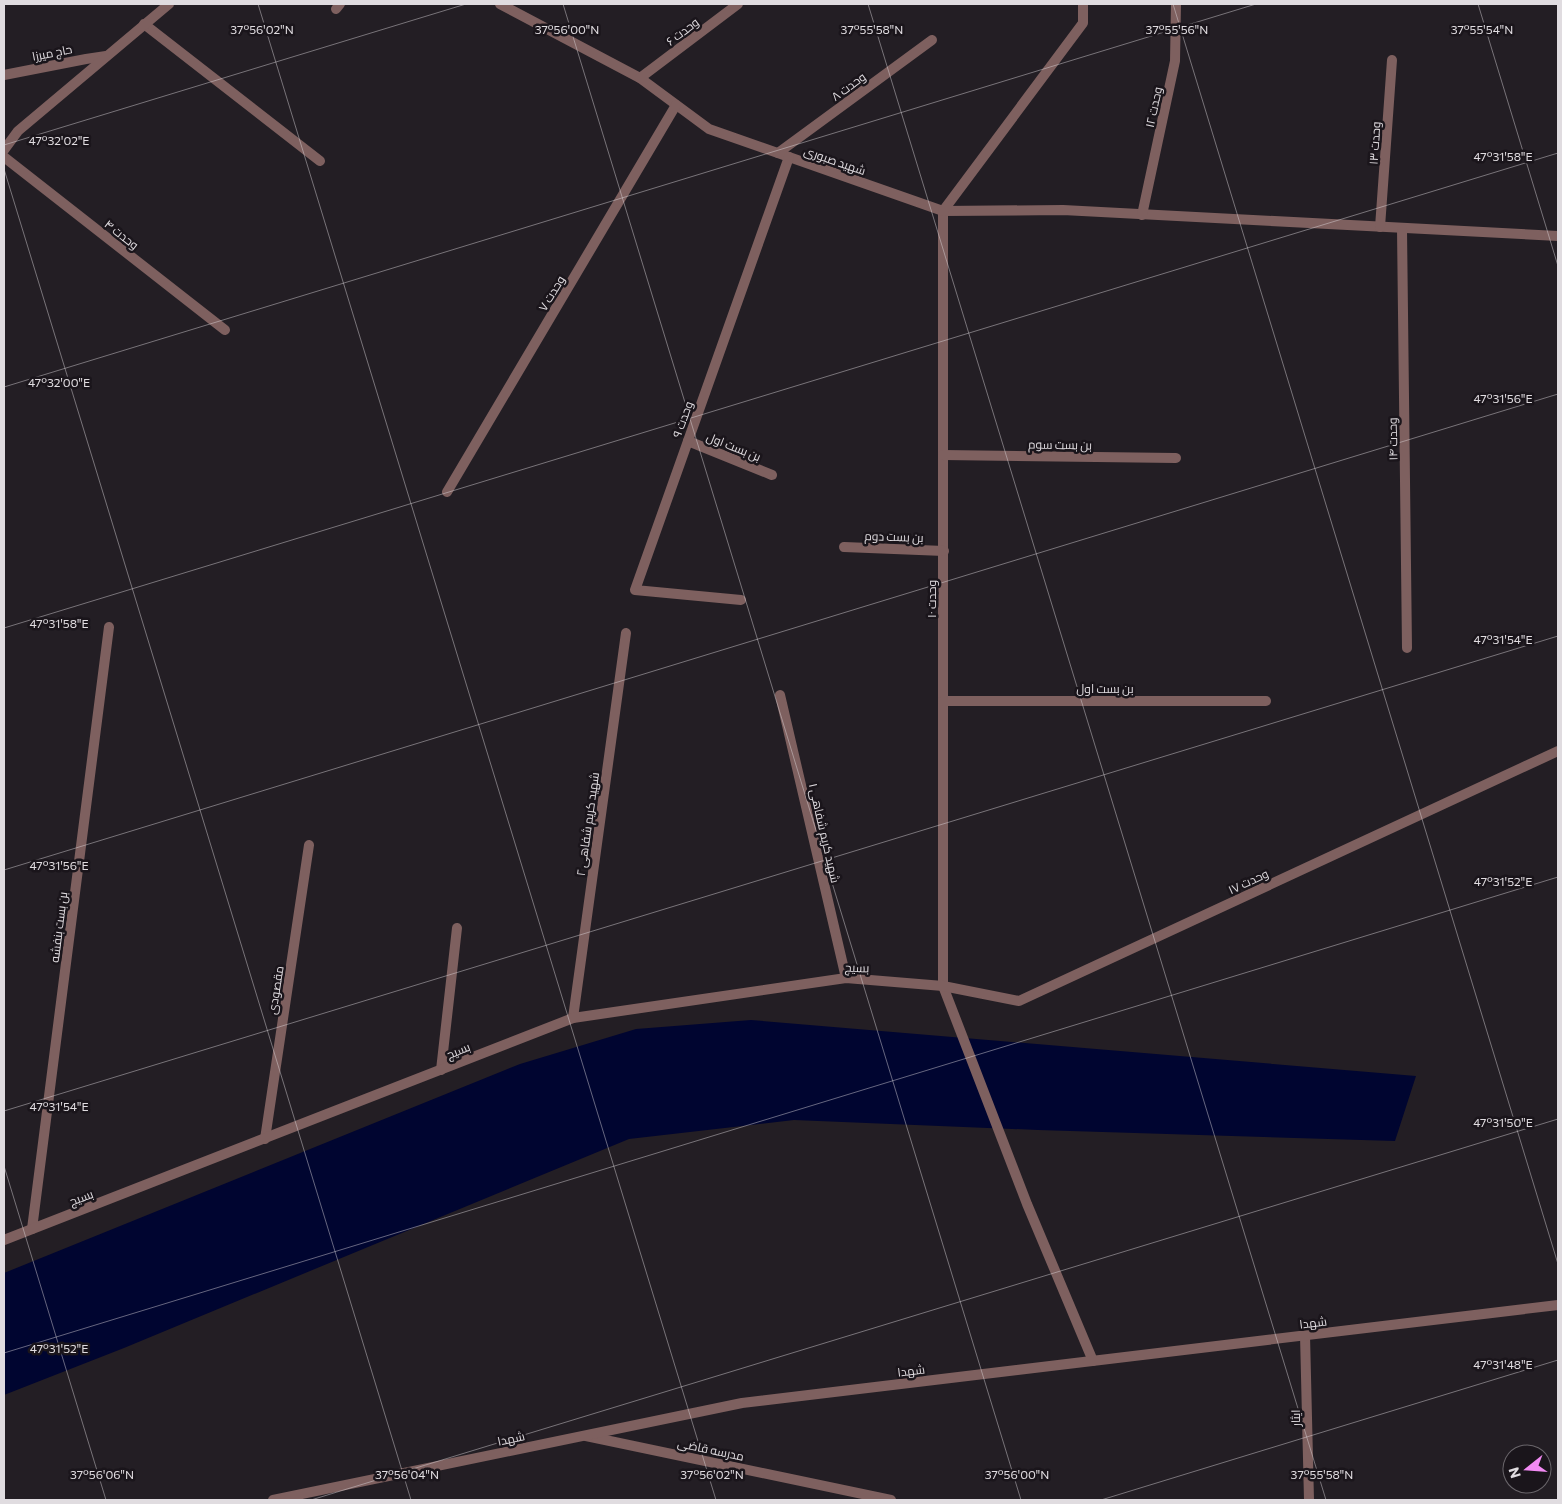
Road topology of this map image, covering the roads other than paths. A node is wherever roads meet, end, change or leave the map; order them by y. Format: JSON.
{"nodes":[{"id":1,"x":168,"y":4,"type":"edge"},
{"id":2,"x":500,"y":4,"type":"edge"},
{"id":3,"x":738,"y":4,"type":"edge"},
{"id":4,"x":1083,"y":4,"type":"edge"},
{"id":5,"x":1176,"y":4,"type":"edge"},
{"id":6,"x":144,"y":24,"type":"junction"},
{"id":7,"x":932,"y":40,"type":"dead end"},
{"id":8,"x":106,"y":56,"type":"junction"},
{"id":9,"x":1392,"y":60,"type":"dead end"},
{"id":10,"x":4,"y":74,"type":"edge"},
{"id":11,"x":640,"y":78,"type":"junction"},
{"id":12,"x":676,"y":105,"type":"junction"},
{"id":13,"x":4,"y":150,"type":"edge"},
{"id":14,"x":778,"y":153,"type":"junction"},
{"id":15,"x":788,"y":157,"type":"junction"},
{"id":16,"x":4,"y":158,"type":"edge"},
{"id":17,"x":320,"y":161,"type":"dead end"},
{"id":18,"x":944,"y":211,"type":"junction"},
{"id":19,"x":1142,"y":215,"type":"junction"},
{"id":20,"x":1380,"y":227,"type":"junction"},
{"id":21,"x":1402,"y":229,"type":"junction"},
{"id":22,"x":1558,"y":236,"type":"edge"},
{"id":23,"x":225,"y":330,"type":"dead end"},
{"id":24,"x":688,"y":441,"type":"junction"},
{"id":25,"x":943,"y":455,"type":"junction"},
{"id":26,"x":1176,"y":458,"type":"dead end"},
{"id":27,"x":772,"y":474,"type":"dead end"},
{"id":28,"x":447,"y":492,"type":"dead end"},
{"id":29,"x":844,"y":547,"type":"dead end"},
{"id":30,"x":944,"y":551,"type":"junction"},
{"id":31,"x":741,"y":600,"type":"dead end"},
{"id":32,"x":109,"y":627,"type":"dead end"},
{"id":33,"x":626,"y":633,"type":"dead end"},
{"id":34,"x":1407,"y":648,"type":"dead end"},
{"id":35,"x":780,"y":694,"type":"dead end"},
{"id":36,"x":943,"y":701,"type":"junction"},
{"id":37,"x":1266,"y":701,"type":"dead end"},
{"id":38,"x":1558,"y":751,"type":"edge"},
{"id":39,"x":310,"y":845,"type":"dead end"},
{"id":40,"x":457,"y":928,"type":"dead end"},
{"id":41,"x":846,"y":978,"type":"junction"},
{"id":42,"x":943,"y":986,"type":"junction"},
{"id":43,"x":573,"y":1018,"type":"junction"},
{"id":44,"x":442,"y":1070,"type":"junction"},
{"id":45,"x":265,"y":1139,"type":"junction"},
{"id":46,"x":32,"y":1229,"type":"junction"},
{"id":47,"x":4,"y":1240,"type":"edge"},
{"id":48,"x":1558,"y":1305,"type":"edge"},
{"id":49,"x":1305,"y":1335,"type":"junction"},
{"id":50,"x":1093,"y":1361,"type":"junction"},
{"id":51,"x":585,"y":1435,"type":"junction"},
{"id":52,"x":273,"y":1500,"type":"edge"},
{"id":53,"x":891,"y":1500,"type":"edge"},
{"id":54,"x":1310,"y":1500,"type":"edge"}],
"edges":[{"from":1,"to":6,"type":"street"},
{"from":2,"to":11,"type":"street","name":"شهید صبوری"},
{"from":3,"to":11,"type":"street","name":"وحدت ۶"},
{"from":4,"to":18,"type":"street"},
{"from":5,"to":19,"type":"street","name":"وحدت ۱۲"},
{"from":6,"to":8,"type":"street"},
{"from":6,"to":17,"type":"street"},
{"from":7,"to":14,"type":"street","name":"وحدت ۸"},
{"from":8,"to":10,"type":"street","name":"حاج میرزا"},
{"from":8,"to":13,"type":"street"},
{"from":9,"to":20,"type":"street","name":"وحدت ۱۳"},
{"from":11,"to":12,"type":"street","name":"شهید صبوری"},
{"from":12,"to":14,"type":"street","name":"شهید صبوری"},
{"from":12,"to":28,"type":"street","name":"وحدت ۷"},
{"from":14,"to":15,"type":"street","name":"شهید صبوری"},
{"from":15,"to":18,"type":"street","name":"شهید صبوری"},
{"from":15,"to":24,"type":"street","name":"وحدت ۹"},
{"from":16,"to":23,"type":"street","name":"وحدت ۴"},
{"from":18,"to":19,"type":"street","name":"شهید صبوری"},
{"from":18,"to":25,"type":"street","name":"وحدت ۱۰"},
{"from":19,"to":20,"type":"street","name":"شهید صبوری"},
{"from":20,"to":21,"type":"street","name":"شهید صبوری"},
{"from":21,"to":22,"type":"street","name":"شهید صبوری"},
{"from":21,"to":34,"type":"street","name":"وحدت ۱۴"},
{"from":24,"to":27,"type":"street","name":"بن بست اول"},
{"from":24,"to":31,"type":"street","name":"وحدت ۹"},
{"from":25,"to":26,"type":"street","name":"بن بست سوم"},
{"from":25,"to":30,"type":"street","name":"وحدت ۱۰"},
{"from":29,"to":30,"type":"street","name":"بن بست دوم"},
{"from":30,"to":36,"type":"street","name":"وحدت ۱۰"},
{"from":32,"to":46,"type":"street","name":"بن بست بنفشه"},
{"from":33,"to":43,"type":"street","name":"شهید کریم شفاهی ۲"},
{"from":35,"to":41,"type":"street","name":"شهید کریم شفاهی ۱"},
{"from":36,"to":37,"type":"street","name":"بن بست اول"},
{"from":36,"to":42,"type":"street","name":"وحدت ۱۰"},
{"from":38,"to":42,"type":"street","name":"وحدت ۱۷"},
{"from":39,"to":45,"type":"street","name":"مقصودی"},
{"from":40,"to":44,"type":"street"},
{"from":41,"to":42,"type":"street","name":"بسیج"},
{"from":41,"to":43,"type":"street","name":"بسیج"},
{"from":42,"to":50,"type":"street"},
{"from":43,"to":44,"type":"street","name":"بسیج"},
{"from":44,"to":45,"type":"street","name":"بسیج"},
{"from":45,"to":46,"type":"street","name":"بسیج"},
{"from":46,"to":47,"type":"street","name":"بسیج"},
{"from":48,"to":49,"type":"street","name":"شهدا"},
{"from":49,"to":50,"type":"street","name":"شهدا"},
{"from":49,"to":54,"type":"street","name":"ایثار"},
{"from":50,"to":51,"type":"street","name":"شهدا"},
{"from":51,"to":52,"type":"street","name":"شهدا"},
{"from":51,"to":53,"type":"street","name":"مدرسه قاضی"}]}
